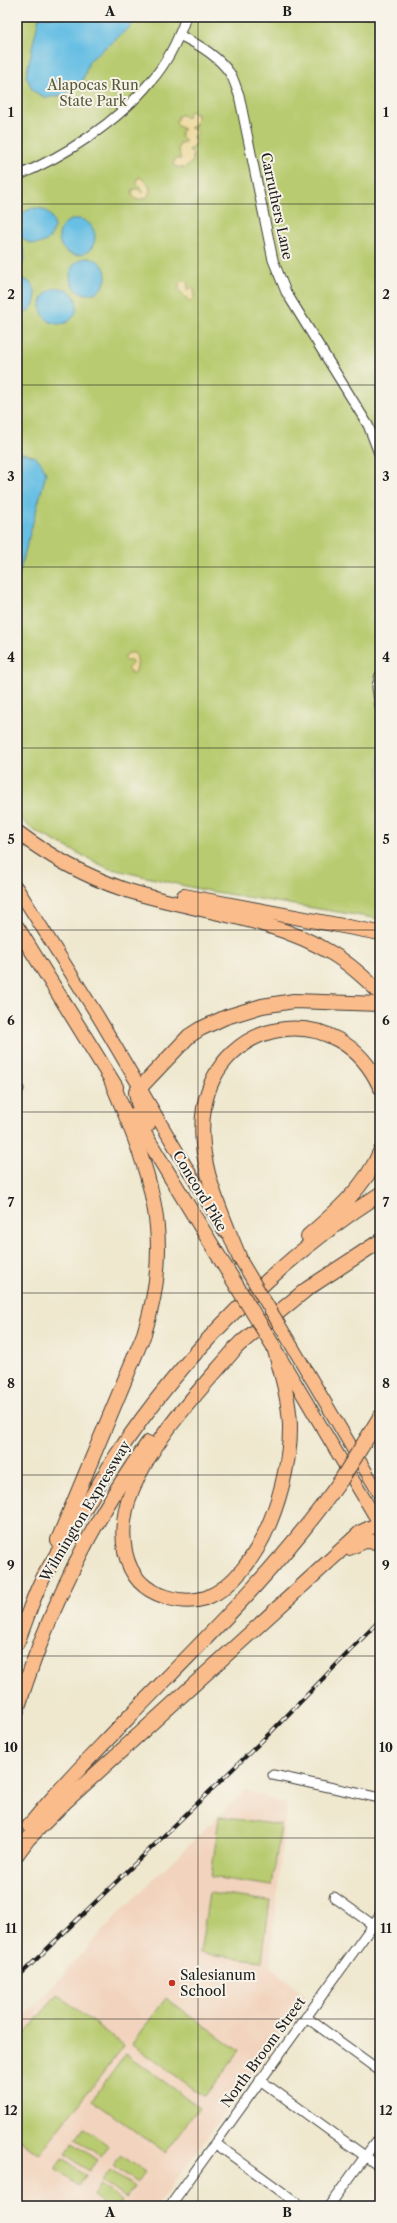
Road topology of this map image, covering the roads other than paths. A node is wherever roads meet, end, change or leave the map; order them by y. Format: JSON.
{"nodes":[{"id":1,"x":186,"y":17,"type":"edge"},
{"id":2,"x":179,"y":35,"type":"junction"},
{"id":3,"x":17,"y":176,"type":"edge"},
{"id":4,"x":380,"y":456,"type":"edge"},
{"id":5,"x":380,"y":675,"type":"edge"},
{"id":6,"x":380,"y":707,"type":"edge"},
{"id":7,"x":17,"y":832,"type":"edge"},
{"id":8,"x":95,"y":877,"type":"junction"},
{"id":9,"x":17,"y":888,"type":"edge"},
{"id":10,"x":17,"y":926,"type":"edge"},
{"id":11,"x":380,"y":933,"type":"edge"},
{"id":12,"x":380,"y":993,"type":"edge"},
{"id":13,"x":380,"y":1004,"type":"edge"},
{"id":14,"x":111,"y":1080,"type":"junction"},
{"id":15,"x":380,"y":1087,"type":"edge"},
{"id":16,"x":139,"y":1088,"type":"junction"},
{"id":17,"x":380,"y":1152,"type":"edge"},
{"id":18,"x":175,"y":1181,"type":"junction"},
{"id":19,"x":380,"y":1194,"type":"edge"},
{"id":20,"x":380,"y":1241,"type":"edge"},
{"id":21,"x":240,"y":1259,"type":"junction"},
{"id":22,"x":241,"y":1342,"type":"junction"},
{"id":23,"x":274,"y":1347,"type":"junction"},
{"id":24,"x":193,"y":1358,"type":"junction"},
{"id":25,"x":380,"y":1417,"type":"edge"},
{"id":26,"x":331,"y":1442,"type":"junction"},
{"id":27,"x":380,"y":1495,"type":"edge"},
{"id":28,"x":380,"y":1511,"type":"edge"},
{"id":29,"x":380,"y":1525,"type":"edge"},
{"id":30,"x":380,"y":1542,"type":"edge"},
{"id":31,"x":329,"y":1562,"type":"junction"},
{"id":32,"x":40,"y":1584,"type":"junction"},
{"id":33,"x":17,"y":1643,"type":"edge"},
{"id":34,"x":17,"y":1710,"type":"edge"},
{"id":35,"x":273,"y":1775,"type":"dead end"},
{"id":36,"x":380,"y":1798,"type":"edge"},
{"id":37,"x":17,"y":1842,"type":"edge"},
{"id":38,"x":17,"y":1854,"type":"edge"},
{"id":39,"x":334,"y":1897,"type":"dead end"},
{"id":40,"x":380,"y":1915,"type":"edge"},
{"id":41,"x":376,"y":1928,"type":"edge"},
{"id":42,"x":306,"y":2017,"type":"junction"},
{"id":43,"x":380,"y":2071,"type":"edge"},
{"id":44,"x":260,"y":2080,"type":"junction"},
{"id":45,"x":380,"y":2136,"type":"edge"},
{"id":46,"x":215,"y":2143,"type":"junction"},
{"id":47,"x":365,"y":2156,"type":"junction"},
{"id":48,"x":380,"y":2167,"type":"edge"},
{"id":49,"x":170,"y":2206,"type":"edge"},
{"id":50,"x":301,"y":2206,"type":"edge"},
{"id":51,"x":329,"y":2206,"type":"edge"}],
"edges":[{"from":1,"to":2,"type":"street"},
{"from":2,"to":3,"type":"street"},
{"from":2,"to":4,"type":"street","name":"Carruthers Lane"},
{"from":5,"to":6,"type":"street"},
{"from":7,"to":8,"type":"highway"},
{"from":8,"to":11,"type":"highway"},
{"from":8,"to":12,"type":"highway"},
{"from":9,"to":16,"type":"main road","name":"Concord Pike"},
{"from":10,"to":14,"type":"highway","name":"Concord Pike"},
{"from":13,"to":16,"type":"highway"},
{"from":14,"to":18,"type":"highway","name":"Concord Pike"},
{"from":14,"to":32,"type":"highway"},
{"from":15,"to":21,"type":"highway"},
{"from":16,"to":18,"type":"highway"},
{"from":16,"to":21,"type":"main road","name":"Concord Pike"},
{"from":17,"to":24,"type":"highway"},
{"from":18,"to":23,"type":"highway","name":"Concord Pike","bridge":true},
{"from":19,"to":24,"type":"highway","name":"Wilmington Expressway"},
{"from":20,"to":22,"type":"highway","name":"Wilmington Expressway"},
{"from":21,"to":27,"type":"main road","name":"Concord Pike","bridge":true},
{"from":22,"to":23,"type":"highway"},
{"from":22,"to":34,"type":"highway","name":"Wilmington Expressway"},
{"from":23,"to":26,"type":"main road","name":"Concord Pike"},
{"from":24,"to":32,"type":"highway","name":"Wilmington Expressway"},
{"from":25,"to":37,"type":"highway","bridge":true},
{"from":26,"to":28,"type":"main road"},
{"from":26,"to":29,"type":"main road","name":"Concord Pike"},
{"from":29,"to":31,"type":"highway"},
{"from":30,"to":31,"type":"highway"},
{"from":31,"to":38,"type":"highway"},
{"from":32,"to":33,"type":"highway","name":"Wilmington Expressway"},
{"from":35,"to":36,"type":"street"},
{"from":39,"to":41,"type":"street"},
{"from":40,"to":41,"type":"street","name":"North Broom Street"},
{"from":41,"to":42,"type":"street","name":"North Broom Street"},
{"from":42,"to":43,"type":"street"},
{"from":42,"to":44,"type":"street","name":"North Broom Street"},
{"from":44,"to":46,"type":"street","name":"North Broom Street"},
{"from":44,"to":47,"type":"street"},
{"from":45,"to":47,"type":"street"},
{"from":46,"to":49,"type":"street","name":"North Broom Street"},
{"from":46,"to":50,"type":"street"},
{"from":47,"to":48,"type":"street"},
{"from":47,"to":51,"type":"street"}]}
